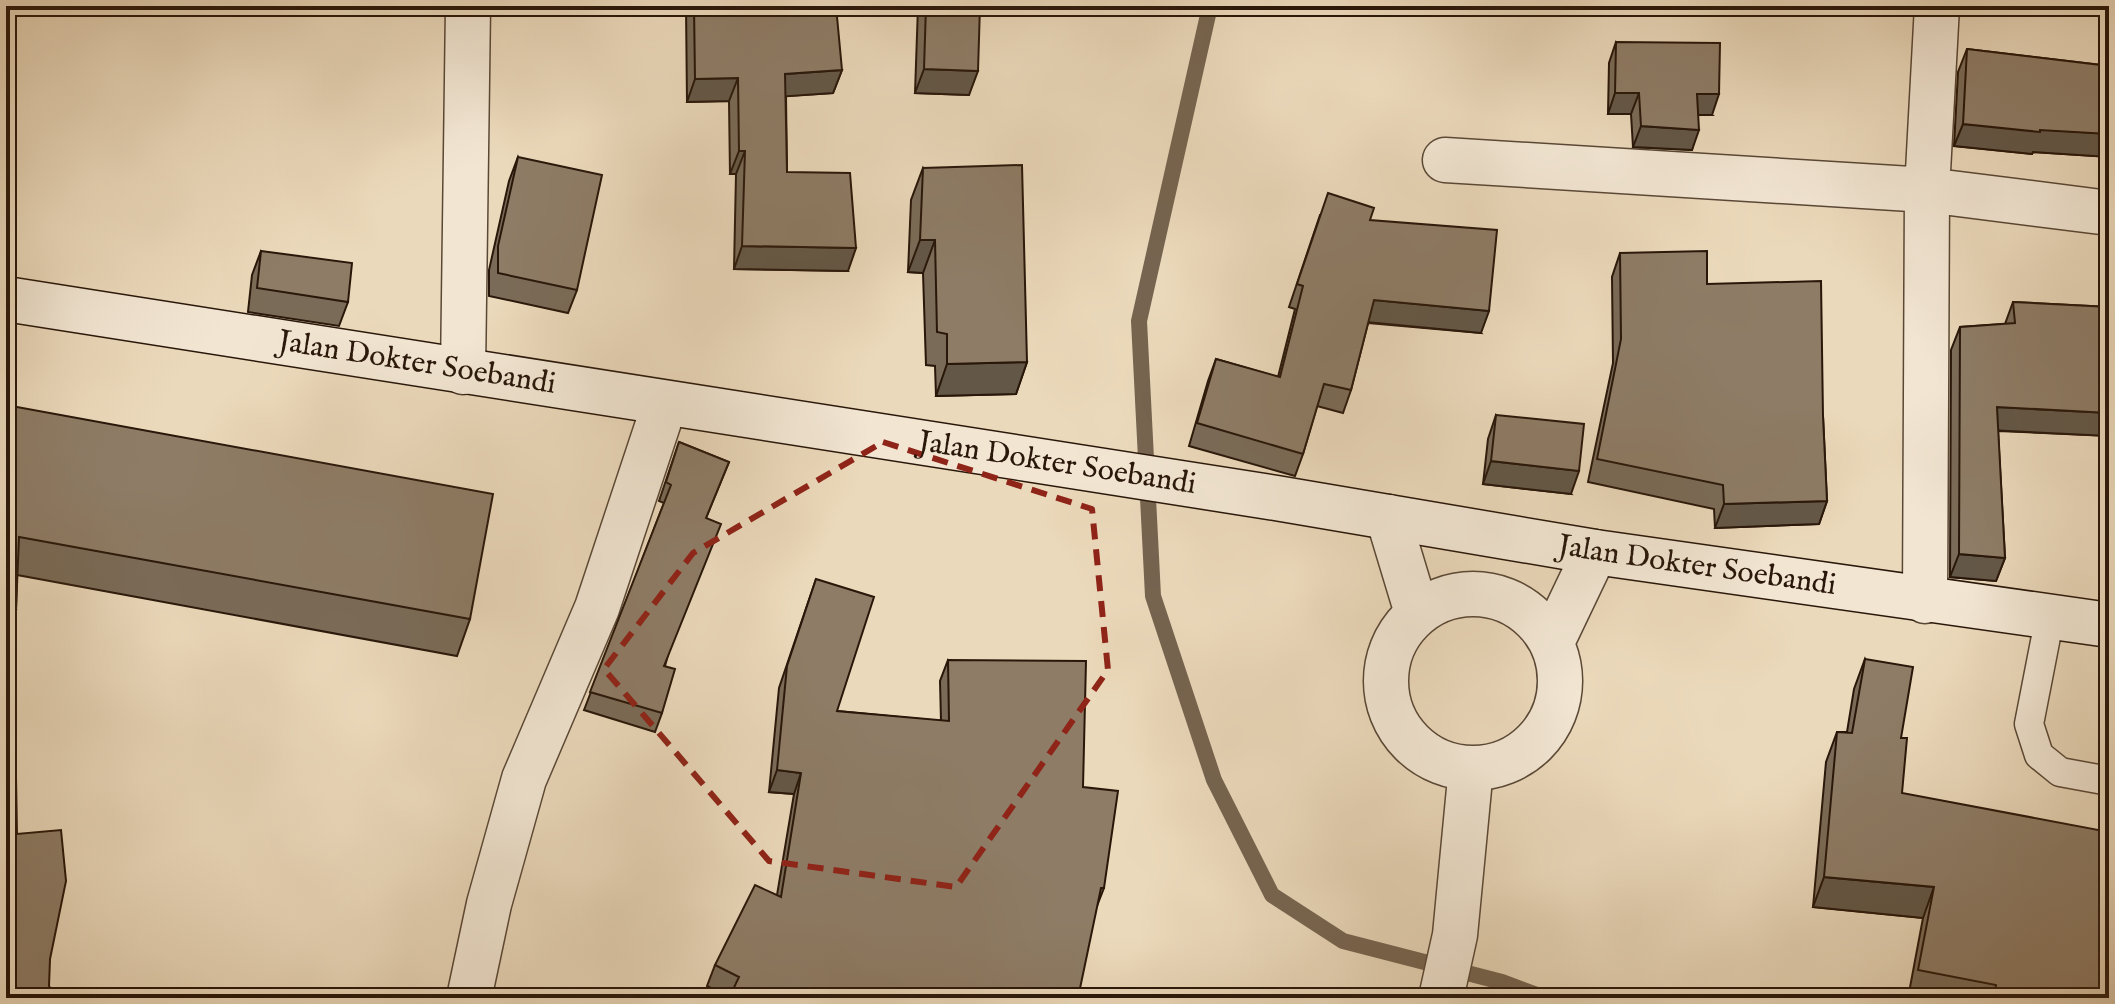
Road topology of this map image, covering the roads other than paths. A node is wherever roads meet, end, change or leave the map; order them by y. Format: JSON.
{"nodes":[{"id":1,"x":468,"y":6,"type":"edge"},
{"id":2,"x":1937,"y":6,"type":"edge"},
{"id":3,"x":1445,"y":160,"type":"dead end"},
{"id":4,"x":1927,"y":190,"type":"junction"},
{"id":5,"x":2109,"y":213,"type":"edge"},
{"id":6,"x":6,"y":299,"type":"edge"},
{"id":7,"x":463,"y":372,"type":"junction"},
{"id":8,"x":665,"y":403,"type":"junction"},
{"id":9,"x":1388,"y":517,"type":"junction"},
{"id":10,"x":1595,"y":552,"type":"junction"},
{"id":11,"x":1925,"y":601,"type":"junction"},
{"id":12,"x":1417,"y":613,"type":"junction"},
{"id":13,"x":2050,"y":616,"type":"junction"},
{"id":14,"x":2109,"y":625,"type":"edge"},
{"id":15,"x":1552,"y":642,"type":"junction"},
{"id":16,"x":1471,"y":768,"type":"junction"},
{"id":17,"x":2109,"y":781,"type":"edge"},
{"id":18,"x":469,"y":998,"type":"edge"},
{"id":19,"x":1441,"y":998,"type":"edge"}],
"edges":[{"from":1,"to":7,"type":"street"},
{"from":2,"to":4,"type":"street"},
{"from":3,"to":4,"type":"street"},
{"from":4,"to":5,"type":"street"},
{"from":4,"to":11,"type":"street"},
{"from":6,"to":7,"type":"street","name":"Jalan Dokter Soebandi"},
{"from":7,"to":8,"type":"street","name":"Jalan Dokter Soebandi"},
{"from":8,"to":9,"type":"street","name":"Jalan Dokter Soebandi"},
{"from":8,"to":18,"type":"street"},
{"from":9,"to":10,"type":"street","name":"Jalan Dokter Soebandi"},
{"from":9,"to":12,"type":"street"},
{"from":10,"to":11,"type":"street","name":"Jalan Dokter Soebandi"},
{"from":10,"to":15,"type":"street"},
{"from":11,"to":13,"type":"street","name":"Jalan Dokter Soebandi"},
{"from":12,"to":15,"type":"street"},
{"from":12,"to":16,"type":"street"},
{"from":13,"to":14,"type":"street","name":"Jalan Dokter Soebandi"},
{"from":13,"to":17,"type":"lane"},
{"from":15,"to":16,"type":"street"},
{"from":16,"to":19,"type":"street"}]}
